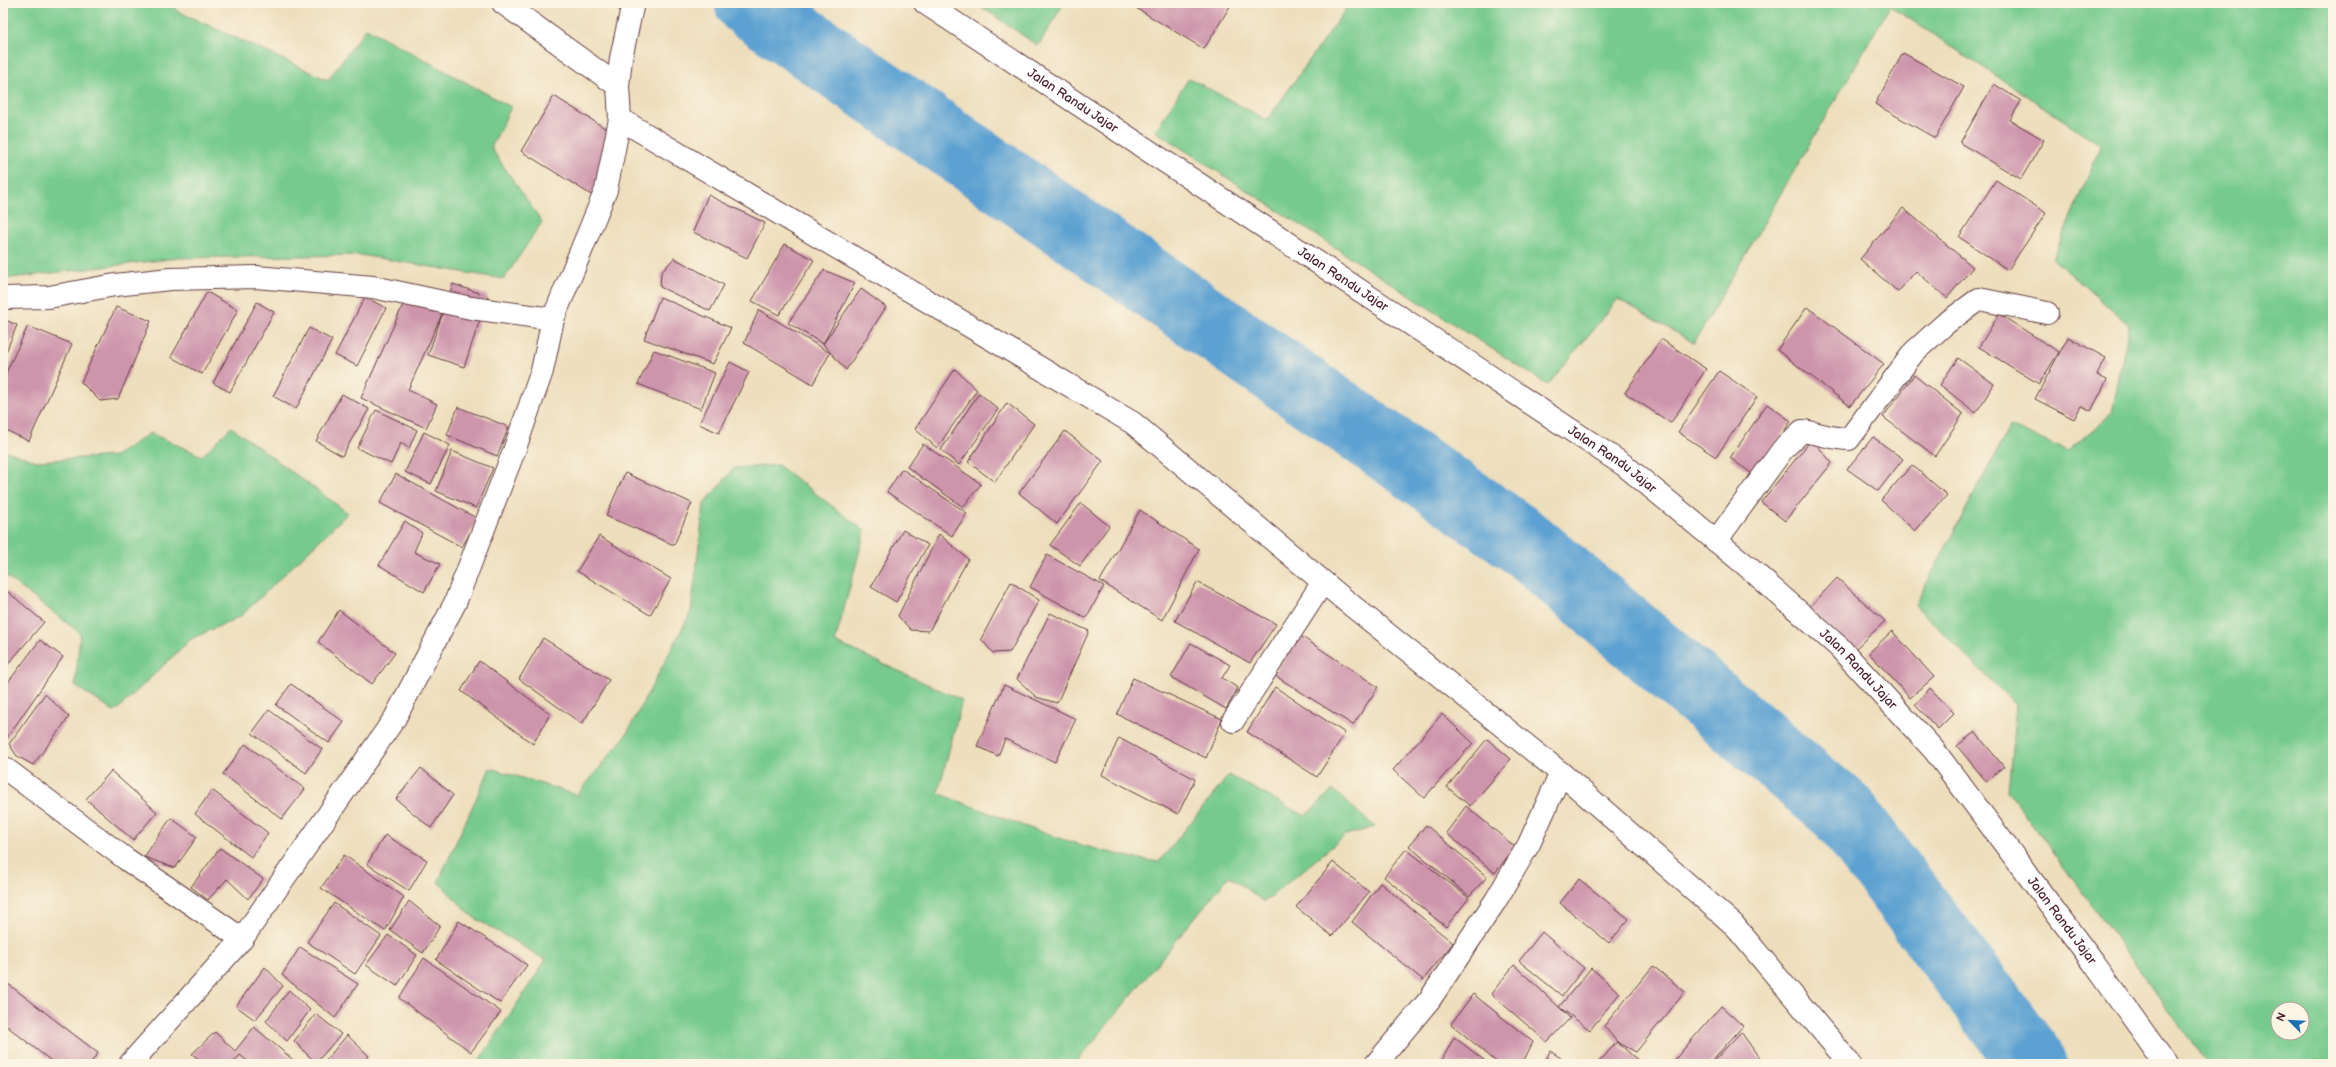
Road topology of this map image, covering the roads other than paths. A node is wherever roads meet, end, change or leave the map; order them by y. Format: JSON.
{"nodes":[{"id":1,"x":503,"y":3,"type":"edge"},
{"id":2,"x":633,"y":3,"type":"edge"},
{"id":3,"x":925,"y":3,"type":"edge"},
{"id":4,"x":618,"y":86,"type":"junction"},
{"id":5,"x":620,"y":119,"type":"junction"},
{"id":6,"x":3,"y":298,"type":"edge"},
{"id":7,"x":2047,"y":313,"type":"dead end"},
{"id":8,"x":553,"y":319,"type":"junction"},
{"id":9,"x":1720,"y":534,"type":"junction"},
{"id":10,"x":1322,"y":582,"type":"junction"},
{"id":11,"x":1233,"y":721,"type":"dead end"},
{"id":12,"x":1561,"y":773,"type":"junction"},
{"id":13,"x":5,"y":774,"type":"edge"},
{"id":14,"x":242,"y":939,"type":"junction"},
{"id":15,"x":130,"y":1064,"type":"edge"},
{"id":16,"x":1376,"y":1064,"type":"edge"},
{"id":17,"x":1850,"y":1064,"type":"edge"},
{"id":18,"x":2166,"y":1064,"type":"edge"}],
"edges":[{"from":1,"to":4,"type":"street"},
{"from":2,"to":4,"type":"street"},
{"from":3,"to":9,"type":"street","name":"Jalan Randu Jajar"},
{"from":4,"to":5,"type":"street"},
{"from":5,"to":8,"type":"street"},
{"from":5,"to":10,"type":"street"},
{"from":6,"to":8,"type":"street"},
{"from":7,"to":9,"type":"street"},
{"from":8,"to":14,"type":"street"},
{"from":9,"to":18,"type":"street","name":"Jalan Randu Jajar"},
{"from":10,"to":11,"type":"street"},
{"from":10,"to":12,"type":"street"},
{"from":12,"to":16,"type":"street"},
{"from":12,"to":17,"type":"street"},
{"from":13,"to":14,"type":"street"},
{"from":14,"to":15,"type":"street"}]}
